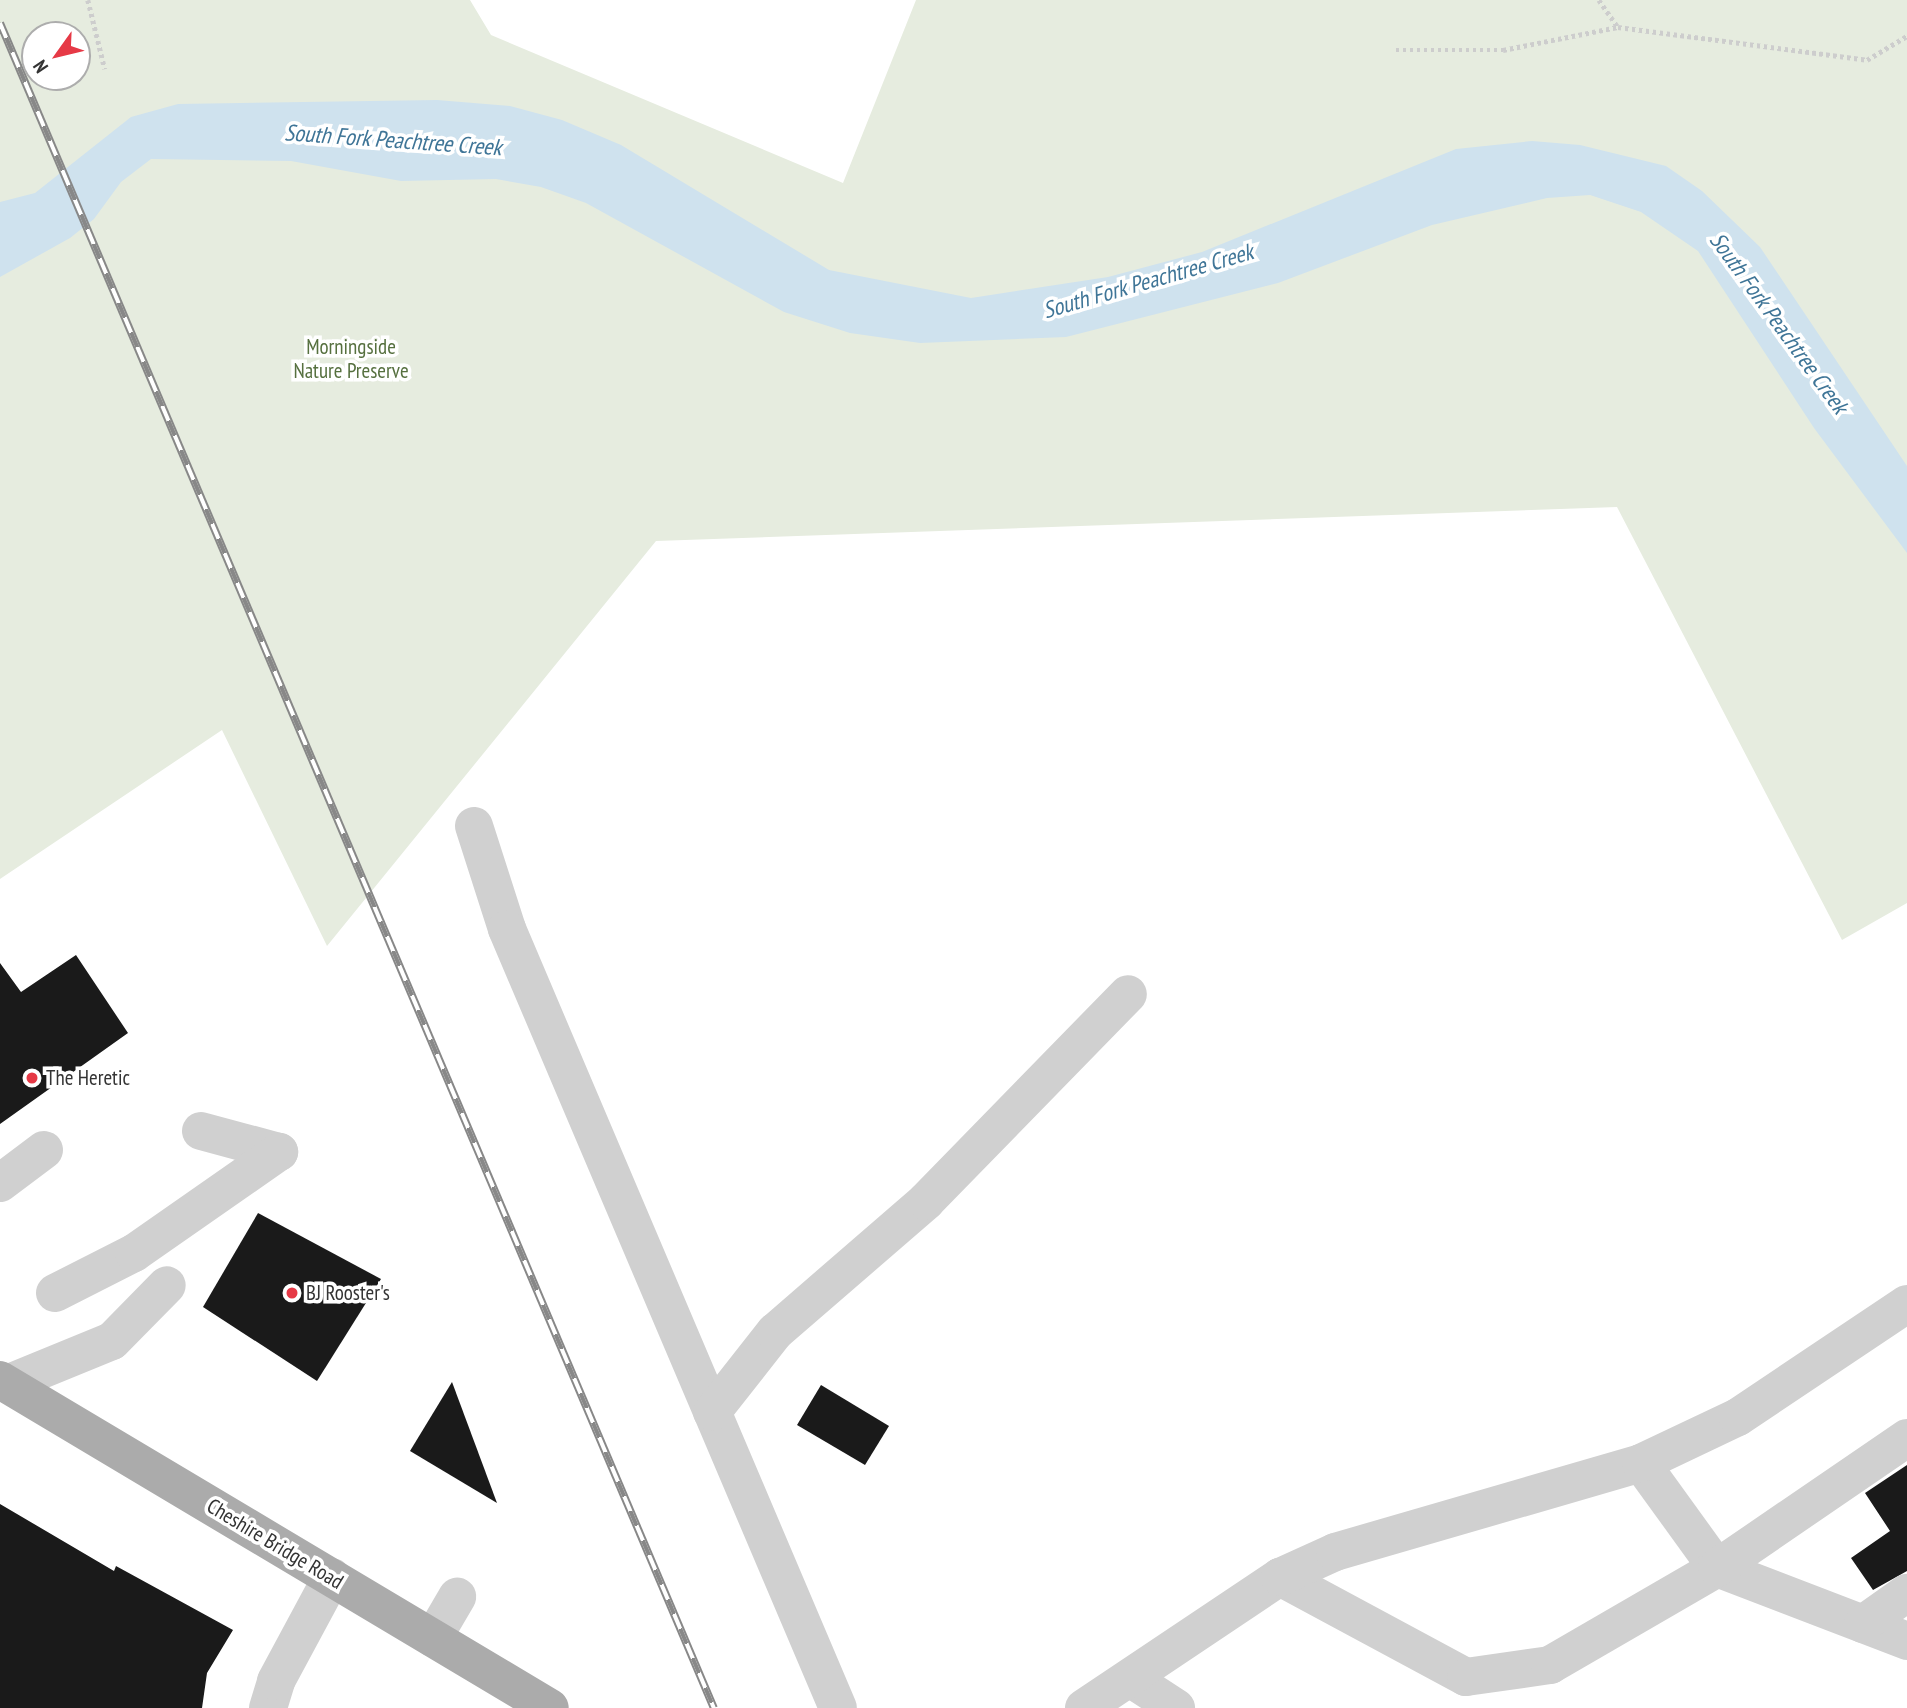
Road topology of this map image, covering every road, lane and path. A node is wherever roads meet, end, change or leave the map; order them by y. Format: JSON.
{"nodes":[{"id":1,"x":88,"y":0,"type":"edge"},
{"id":2,"x":1599,"y":0,"type":"edge"},
{"id":3,"x":1618,"y":27,"type":"junction"},
{"id":4,"x":1907,"y":36,"type":"edge"},
{"id":5,"x":1396,"y":50,"type":"dead end"},
{"id":6,"x":105,"y":69,"type":"dead end"},
{"id":7,"x":474,"y":826,"type":"dead end"},
{"id":8,"x":1128,"y":994,"type":"dead end"},
{"id":9,"x":201,"y":1131,"type":"dead end"},
{"id":10,"x":44,"y":1150,"type":"dead end"},
{"id":11,"x":0,"y":1183,"type":"edge"},
{"id":12,"x":167,"y":1285,"type":"dead end"},
{"id":13,"x":55,"y":1293,"type":"dead end"},
{"id":14,"x":1907,"y":1304,"type":"edge"},
{"id":15,"x":4,"y":1382,"type":"edge"},
{"id":16,"x":712,"y":1412,"type":"junction"},
{"id":17,"x":1907,"y":1438,"type":"edge"},
{"id":18,"x":1642,"y":1463,"type":"junction"},
{"id":19,"x":1717,"y":1568,"type":"junction"},
{"id":20,"x":332,"y":1577,"type":"junction"},
{"id":21,"x":1280,"y":1577,"type":"junction"},
{"id":22,"x":1907,"y":1592,"type":"edge"},
{"id":23,"x":457,"y":1597,"type":"dead end"},
{"id":24,"x":1863,"y":1624,"type":"junction"},
{"id":25,"x":433,"y":1638,"type":"junction"},
{"id":26,"x":1907,"y":1641,"type":"edge"},
{"id":27,"x":1130,"y":1678,"type":"junction"},
{"id":28,"x":268,"y":1708,"type":"edge"},
{"id":29,"x":550,"y":1708,"type":"edge"},
{"id":30,"x":838,"y":1708,"type":"edge"},
{"id":31,"x":1084,"y":1708,"type":"edge"},
{"id":32,"x":1176,"y":1708,"type":"edge"}],
"edges":[{"from":1,"to":6,"type":"path"},
{"from":2,"to":3,"type":"path"},
{"from":3,"to":4,"type":"path"},
{"from":3,"to":5,"type":"path"},
{"from":7,"to":16,"type":"street"},
{"from":8,"to":16,"type":"street"},
{"from":9,"to":13,"type":"street"},
{"from":10,"to":11,"type":"street"},
{"from":12,"to":15,"type":"street"},
{"from":14,"to":18,"type":"street"},
{"from":15,"to":20,"type":"main road","name":"Cheshire Bridge Road"},
{"from":16,"to":30,"type":"street"},
{"from":17,"to":19,"type":"street"},
{"from":18,"to":19,"type":"street"},
{"from":18,"to":21,"type":"street"},
{"from":19,"to":21,"type":"street"},
{"from":19,"to":24,"type":"street"},
{"from":20,"to":25,"type":"main road","name":"Cheshire Bridge Road"},
{"from":20,"to":28,"type":"street"},
{"from":21,"to":27,"type":"street"},
{"from":22,"to":24,"type":"street"},
{"from":23,"to":25,"type":"street"},
{"from":24,"to":26,"type":"street"},
{"from":25,"to":29,"type":"main road","name":"Cheshire Bridge Road"},
{"from":27,"to":31,"type":"street"},
{"from":27,"to":32,"type":"street"}]}
